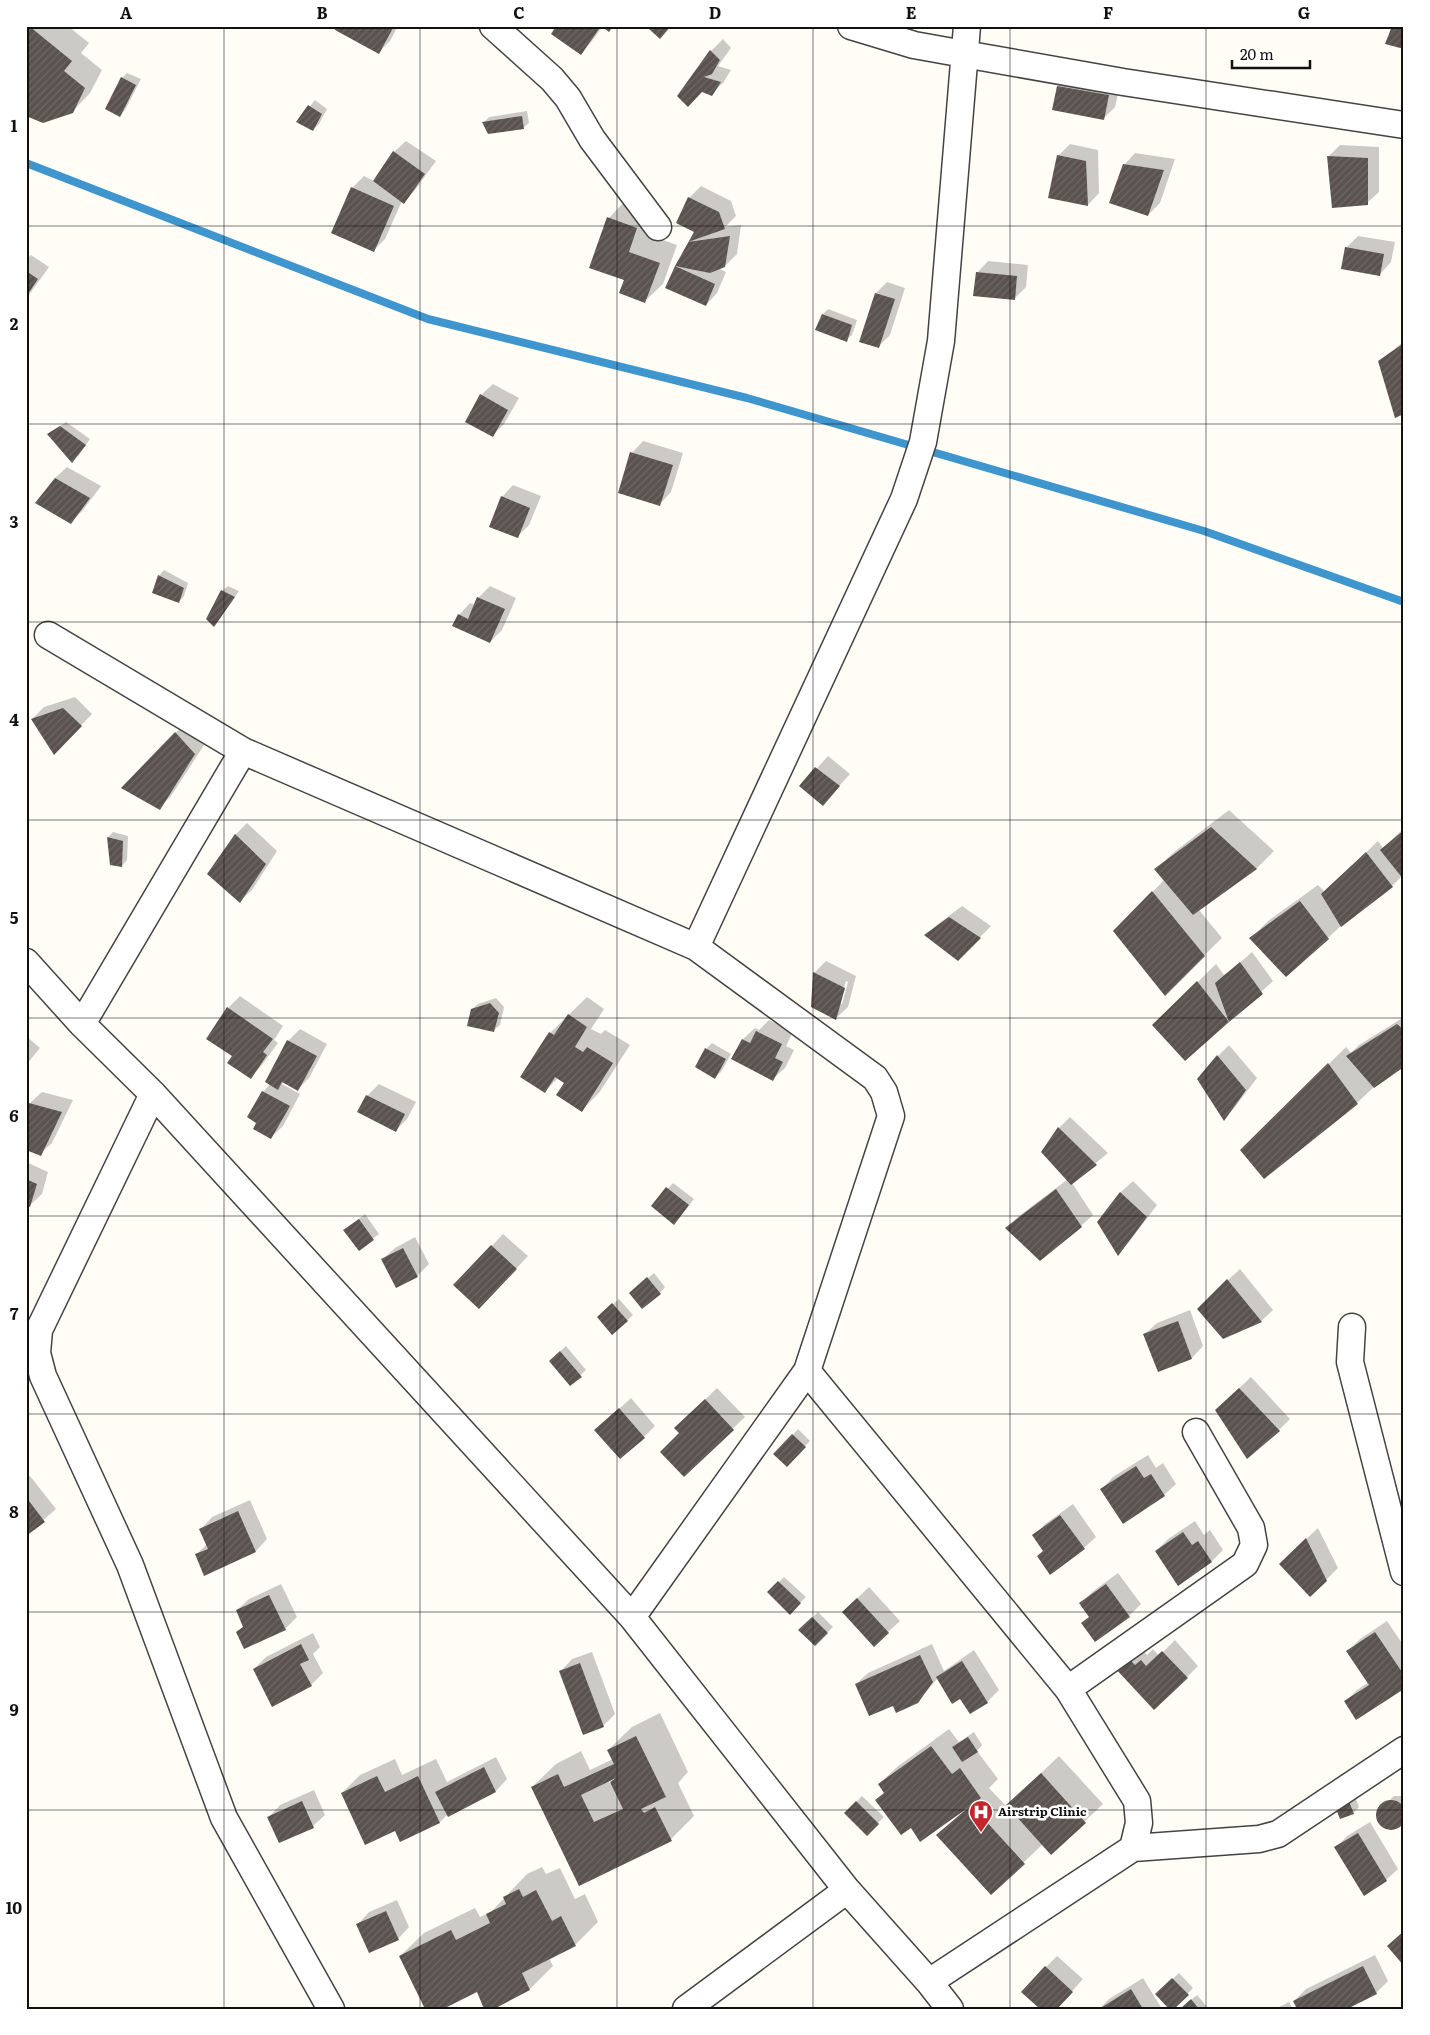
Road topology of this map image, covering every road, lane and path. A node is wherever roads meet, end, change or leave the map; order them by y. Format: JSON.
{"nodes":[{"id":1,"x":492,"y":26,"type":"edge"},
{"id":2,"x":852,"y":26,"type":"edge"},
{"id":3,"x":967,"y":26,"type":"edge"},
{"id":4,"x":964,"y":54,"type":"junction"},
{"id":5,"x":1404,"y":125,"type":"edge"},
{"id":6,"x":658,"y":228,"type":"dead end"},
{"id":7,"x":48,"y":635,"type":"dead end"},
{"id":8,"x":243,"y":751,"type":"junction"},
{"id":9,"x":696,"y":948,"type":"junction"},
{"id":10,"x":26,"y":962,"type":"edge"},
{"id":11,"x":82,"y":1024,"type":"junction"},
{"id":12,"x":153,"y":1094,"type":"junction"},
{"id":13,"x":1352,"y":1327,"type":"dead end"},
{"id":14,"x":32,"y":1328,"type":"edge"},
{"id":15,"x":807,"y":1371,"type":"junction"},
{"id":16,"x":1196,"y":1432,"type":"dead end"},
{"id":17,"x":1404,"y":1572,"type":"edge"},
{"id":18,"x":632,"y":1617,"type":"junction"},
{"id":19,"x":1068,"y":1688,"type":"junction"},
{"id":20,"x":1404,"y":1750,"type":"edge"},
{"id":21,"x":1133,"y":1848,"type":"junction"},
{"id":22,"x":848,"y":1890,"type":"junction"},
{"id":23,"x":929,"y":1982,"type":"junction"},
{"id":24,"x":330,"y":2008,"type":"edge"},
{"id":25,"x":686,"y":2009,"type":"edge"},
{"id":26,"x":950,"y":2009,"type":"edge"}],
"edges":[{"from":1,"to":6,"type":"street"},
{"from":2,"to":4,"type":"street"},
{"from":3,"to":4,"type":"street"},
{"from":4,"to":5,"type":"street"},
{"from":4,"to":9,"type":"street"},
{"from":7,"to":8,"type":"street"},
{"from":8,"to":9,"type":"street"},
{"from":8,"to":11,"type":"street"},
{"from":9,"to":15,"type":"street"},
{"from":10,"to":11,"type":"street"},
{"from":11,"to":12,"type":"street"},
{"from":12,"to":14,"type":"street"},
{"from":12,"to":18,"type":"street"},
{"from":13,"to":17,"type":"street"},
{"from":14,"to":24,"type":"street"},
{"from":15,"to":18,"type":"street"},
{"from":15,"to":19,"type":"street"},
{"from":16,"to":19,"type":"street"},
{"from":18,"to":22,"type":"street"},
{"from":19,"to":21,"type":"street"},
{"from":20,"to":21,"type":"street"},
{"from":21,"to":23,"type":"street"},
{"from":22,"to":23,"type":"street"},
{"from":22,"to":25,"type":"street"},
{"from":23,"to":26,"type":"street"}]}
